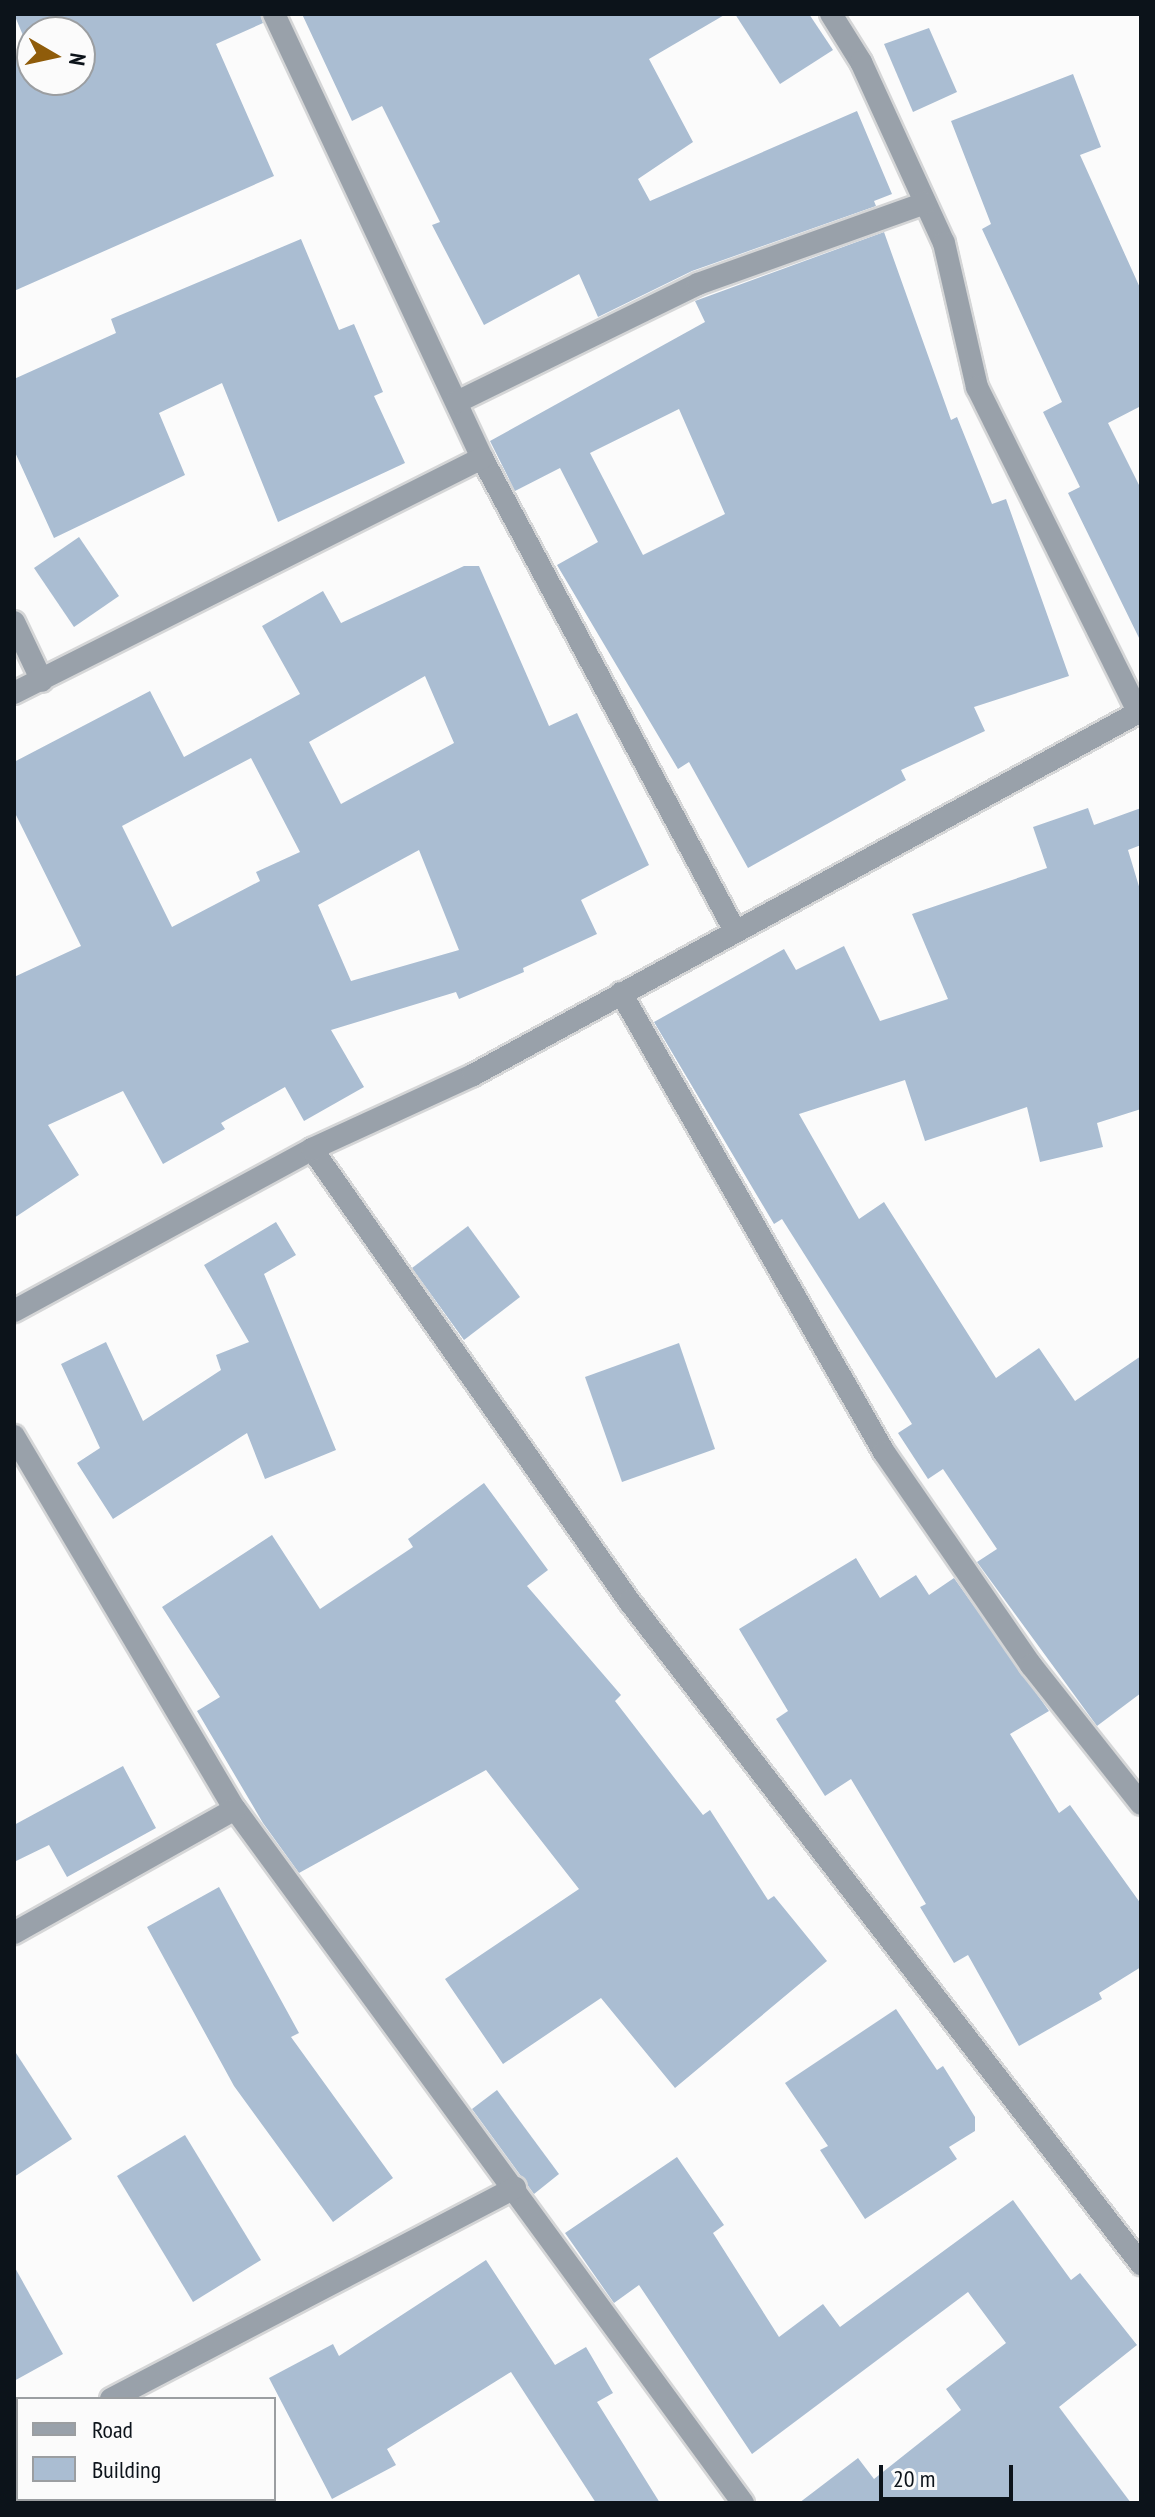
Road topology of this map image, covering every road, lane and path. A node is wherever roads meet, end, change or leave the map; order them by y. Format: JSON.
{"nodes":[{"id":1,"x":274,"y":14,"type":"edge"},
{"id":2,"x":831,"y":14,"type":"edge"},
{"id":3,"x":925,"y":203,"type":"junction"},
{"id":4,"x":457,"y":402,"type":"junction"},
{"id":5,"x":482,"y":458,"type":"junction"},
{"id":6,"x":14,"y":622,"type":"edge"},
{"id":7,"x":42,"y":681,"type":"junction"},
{"id":8,"x":14,"y":693,"type":"edge"},
{"id":9,"x":1139,"y":711,"type":"edge"},
{"id":10,"x":735,"y":931,"type":"junction"},
{"id":11,"x":621,"y":993,"type":"junction"},
{"id":12,"x":312,"y":1149,"type":"junction"},
{"id":13,"x":14,"y":1311,"type":"edge"},
{"id":14,"x":14,"y":1436,"type":"edge"},
{"id":15,"x":1141,"y":1804,"type":"edge"},
{"id":16,"x":235,"y":1809,"type":"junction"},
{"id":17,"x":14,"y":1933,"type":"edge"},
{"id":18,"x":515,"y":2188,"type":"junction"},
{"id":19,"x":1141,"y":2264,"type":"edge"},
{"id":20,"x":115,"y":2397,"type":"edge"},
{"id":21,"x":743,"y":2503,"type":"edge"}],
"edges":[{"from":1,"to":4,"type":"street"},
{"from":2,"to":3,"type":"street"},
{"from":3,"to":4,"type":"street"},
{"from":3,"to":9,"type":"street"},
{"from":4,"to":5,"type":"street"},
{"from":5,"to":7,"type":"street"},
{"from":5,"to":10,"type":"street"},
{"from":6,"to":7,"type":"street"},
{"from":7,"to":8,"type":"street"},
{"from":9,"to":10,"type":"street"},
{"from":10,"to":11,"type":"street"},
{"from":11,"to":12,"type":"street"},
{"from":11,"to":15,"type":"street"},
{"from":12,"to":13,"type":"street"},
{"from":12,"to":19,"type":"street"},
{"from":14,"to":16,"type":"street"},
{"from":16,"to":17,"type":"street"},
{"from":16,"to":18,"type":"street"},
{"from":18,"to":20,"type":"street"},
{"from":18,"to":21,"type":"street"}]}
